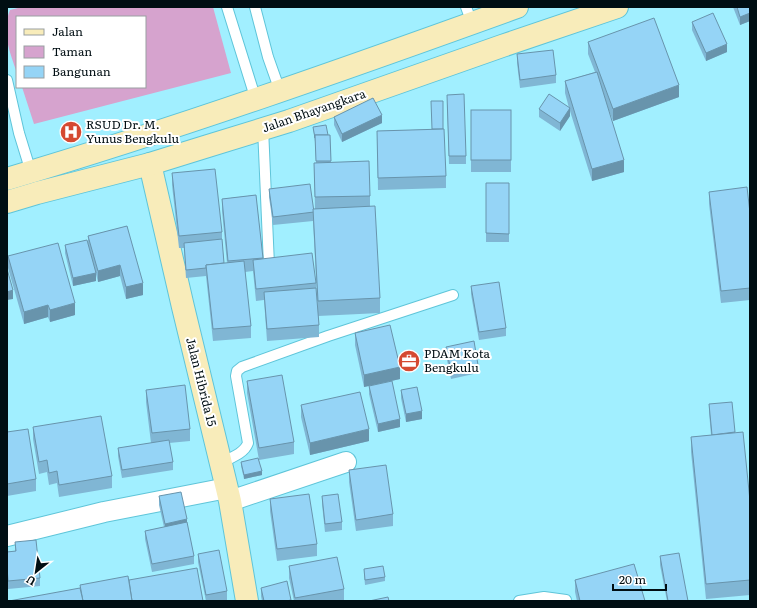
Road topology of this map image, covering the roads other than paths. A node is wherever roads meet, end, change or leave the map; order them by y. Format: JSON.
{"nodes":[{"id":1,"x":227,"y":7,"type":"edge"},
{"id":2,"x":255,"y":7,"type":"edge"},
{"id":3,"x":517,"y":7,"type":"edge"},
{"id":4,"x":617,"y":7,"type":"edge"},
{"id":5,"x":469,"y":15,"type":"edge"},
{"id":6,"x":7,"y":80,"type":"edge"},
{"id":7,"x":280,"y":91,"type":"junction"},
{"id":8,"x":256,"y":100,"type":"junction"},
{"id":9,"x":289,"y":121,"type":"junction"},
{"id":10,"x":263,"y":128,"type":"junction"},
{"id":11,"x":150,"y":164,"type":"junction"},
{"id":12,"x":7,"y":179,"type":"edge"},
{"id":13,"x":34,"y":182,"type":"junction"},
{"id":14,"x":10,"y":201,"type":"edge"},
{"id":15,"x":269,"y":265,"type":"edge"},
{"id":16,"x":453,"y":295,"type":"dead end"},
{"id":17,"x":346,"y":462,"type":"dead end"},
{"id":18,"x":220,"y":463,"type":"junction"},
{"id":19,"x":228,"y":494,"type":"junction"},
{"id":20,"x":7,"y":536,"type":"edge"},
{"id":21,"x":566,"y":600,"type":"edge"},
{"id":22,"x":247,"y":601,"type":"edge"},
{"id":23,"x":519,"y":601,"type":"edge"}],
"edges":[{"from":1,"to":8,"type":"lane"},
{"from":2,"to":7,"type":"lane"},
{"from":3,"to":5,"type":"street"},
{"from":4,"to":9,"type":"street","name":"Jalan Bhayangkara"},
{"from":5,"to":7,"type":"street"},
{"from":6,"to":13,"type":"lane"},
{"from":7,"to":8,"type":"street"},
{"from":7,"to":9,"type":"street"},
{"from":8,"to":10,"type":"street"},
{"from":8,"to":13,"type":"street"},
{"from":9,"to":10,"type":"street","name":"Jalan Bhayangkara"},
{"from":10,"to":11,"type":"street","name":"Jalan Bhayangkara"},
{"from":10,"to":15,"type":"lane"},
{"from":11,"to":13,"type":"street","name":"Jalan Bhayangkara"},
{"from":11,"to":18,"type":"street","name":"Jalan Hibrida 15"},
{"from":12,"to":13,"type":"street"},
{"from":12,"to":14,"type":"street"},
{"from":13,"to":14,"type":"street","name":"Jalan Bhayangkara"},
{"from":16,"to":18,"type":"lane"},
{"from":17,"to":19,"type":"street"},
{"from":18,"to":19,"type":"street","name":"Jalan Hibrida 15"},
{"from":19,"to":20,"type":"street"},
{"from":19,"to":22,"type":"street","name":"Jalan Hibrida 15"},
{"from":21,"to":23,"type":"lane"}]}
